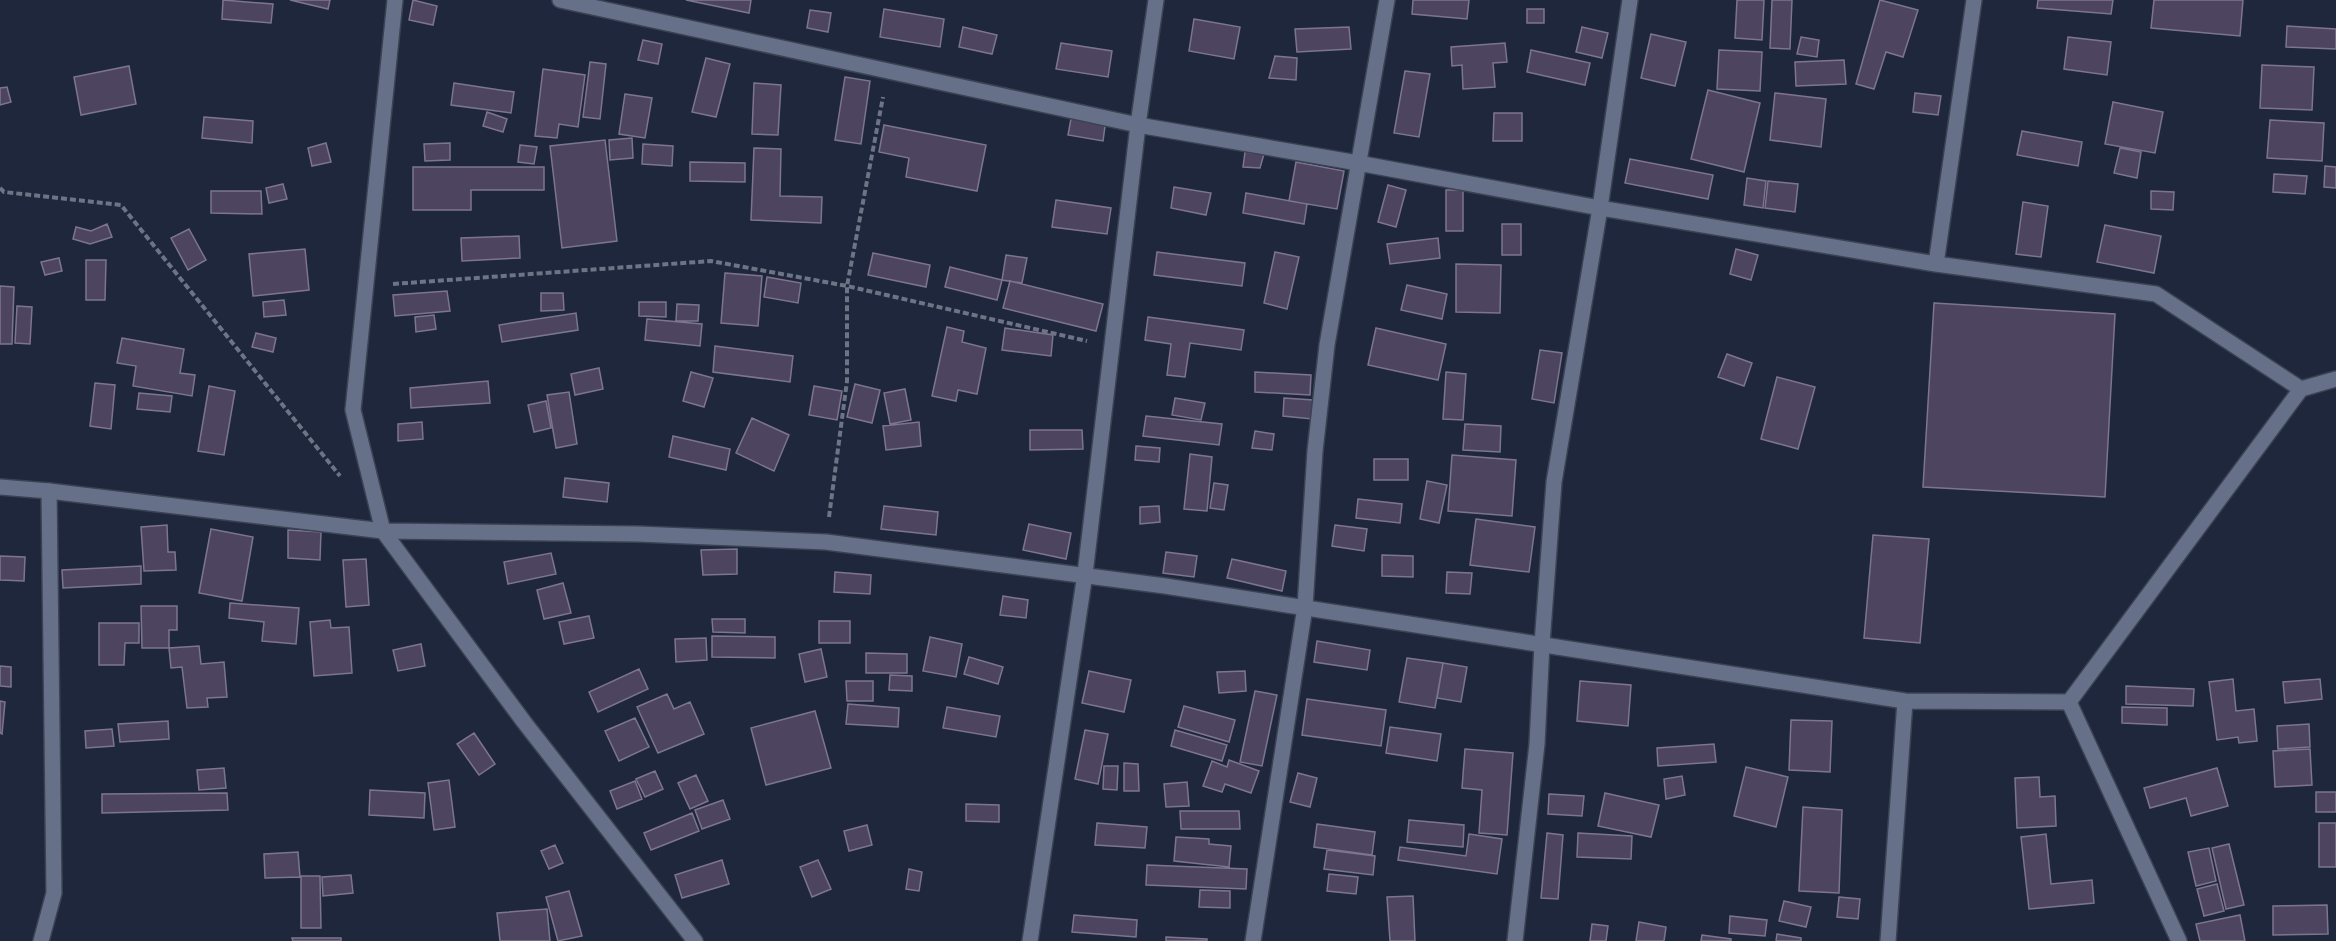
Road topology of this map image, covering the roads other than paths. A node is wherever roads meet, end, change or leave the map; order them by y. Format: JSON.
{"nodes":[{"id":1,"x":395,"y":0,"type":"edge"},
{"id":2,"x":560,"y":0,"type":"edge"},
{"id":3,"x":1156,"y":0,"type":"edge"},
{"id":4,"x":1387,"y":0,"type":"edge"},
{"id":5,"x":1630,"y":0,"type":"edge"},
{"id":6,"x":1974,"y":0,"type":"edge"},
{"id":7,"x":1138,"y":125,"type":"junction"},
{"id":8,"x":1358,"y":163,"type":"junction"},
{"id":9,"x":1600,"y":208,"type":"junction"},
{"id":10,"x":1936,"y":264,"type":"junction"},
{"id":11,"x":2336,"y":379,"type":"edge"},
{"id":12,"x":2301,"y":389,"type":"junction"},
{"id":13,"x":0,"y":487,"type":"edge"},
{"id":14,"x":50,"y":491,"type":"junction"},
{"id":15,"x":383,"y":531,"type":"junction"},
{"id":16,"x":1085,"y":574,"type":"junction"},
{"id":17,"x":1305,"y":607,"type":"junction"},
{"id":18,"x":1542,"y":644,"type":"junction"},
{"id":19,"x":1905,"y":701,"type":"junction"},
{"id":20,"x":2069,"y":702,"type":"junction"},
{"id":21,"x":41,"y":941,"type":"edge"},
{"id":22,"x":695,"y":941,"type":"edge"},
{"id":23,"x":1030,"y":941,"type":"edge"},
{"id":24,"x":1253,"y":941,"type":"edge"},
{"id":25,"x":1515,"y":941,"type":"edge"},
{"id":26,"x":1888,"y":941,"type":"edge"},
{"id":27,"x":2179,"y":941,"type":"edge"}],
"edges":[{"from":1,"to":15,"type":"street"},
{"from":2,"to":7,"type":"street"},
{"from":3,"to":7,"type":"street"},
{"from":4,"to":8,"type":"street"},
{"from":5,"to":9,"type":"street"},
{"from":6,"to":10,"type":"street"},
{"from":7,"to":8,"type":"street"},
{"from":7,"to":16,"type":"street"},
{"from":8,"to":9,"type":"street"},
{"from":8,"to":17,"type":"street"},
{"from":9,"to":10,"type":"street"},
{"from":9,"to":18,"type":"street"},
{"from":10,"to":12,"type":"street"},
{"from":11,"to":12,"type":"street"},
{"from":12,"to":20,"type":"street"},
{"from":13,"to":14,"type":"street"},
{"from":14,"to":15,"type":"street"},
{"from":14,"to":21,"type":"street"},
{"from":15,"to":16,"type":"street"},
{"from":15,"to":22,"type":"street"},
{"from":16,"to":17,"type":"street"},
{"from":16,"to":23,"type":"street"},
{"from":17,"to":18,"type":"street"},
{"from":17,"to":24,"type":"street"},
{"from":18,"to":19,"type":"street"},
{"from":18,"to":25,"type":"street"},
{"from":19,"to":20,"type":"street"},
{"from":19,"to":26,"type":"street"},
{"from":20,"to":27,"type":"street"}]}
